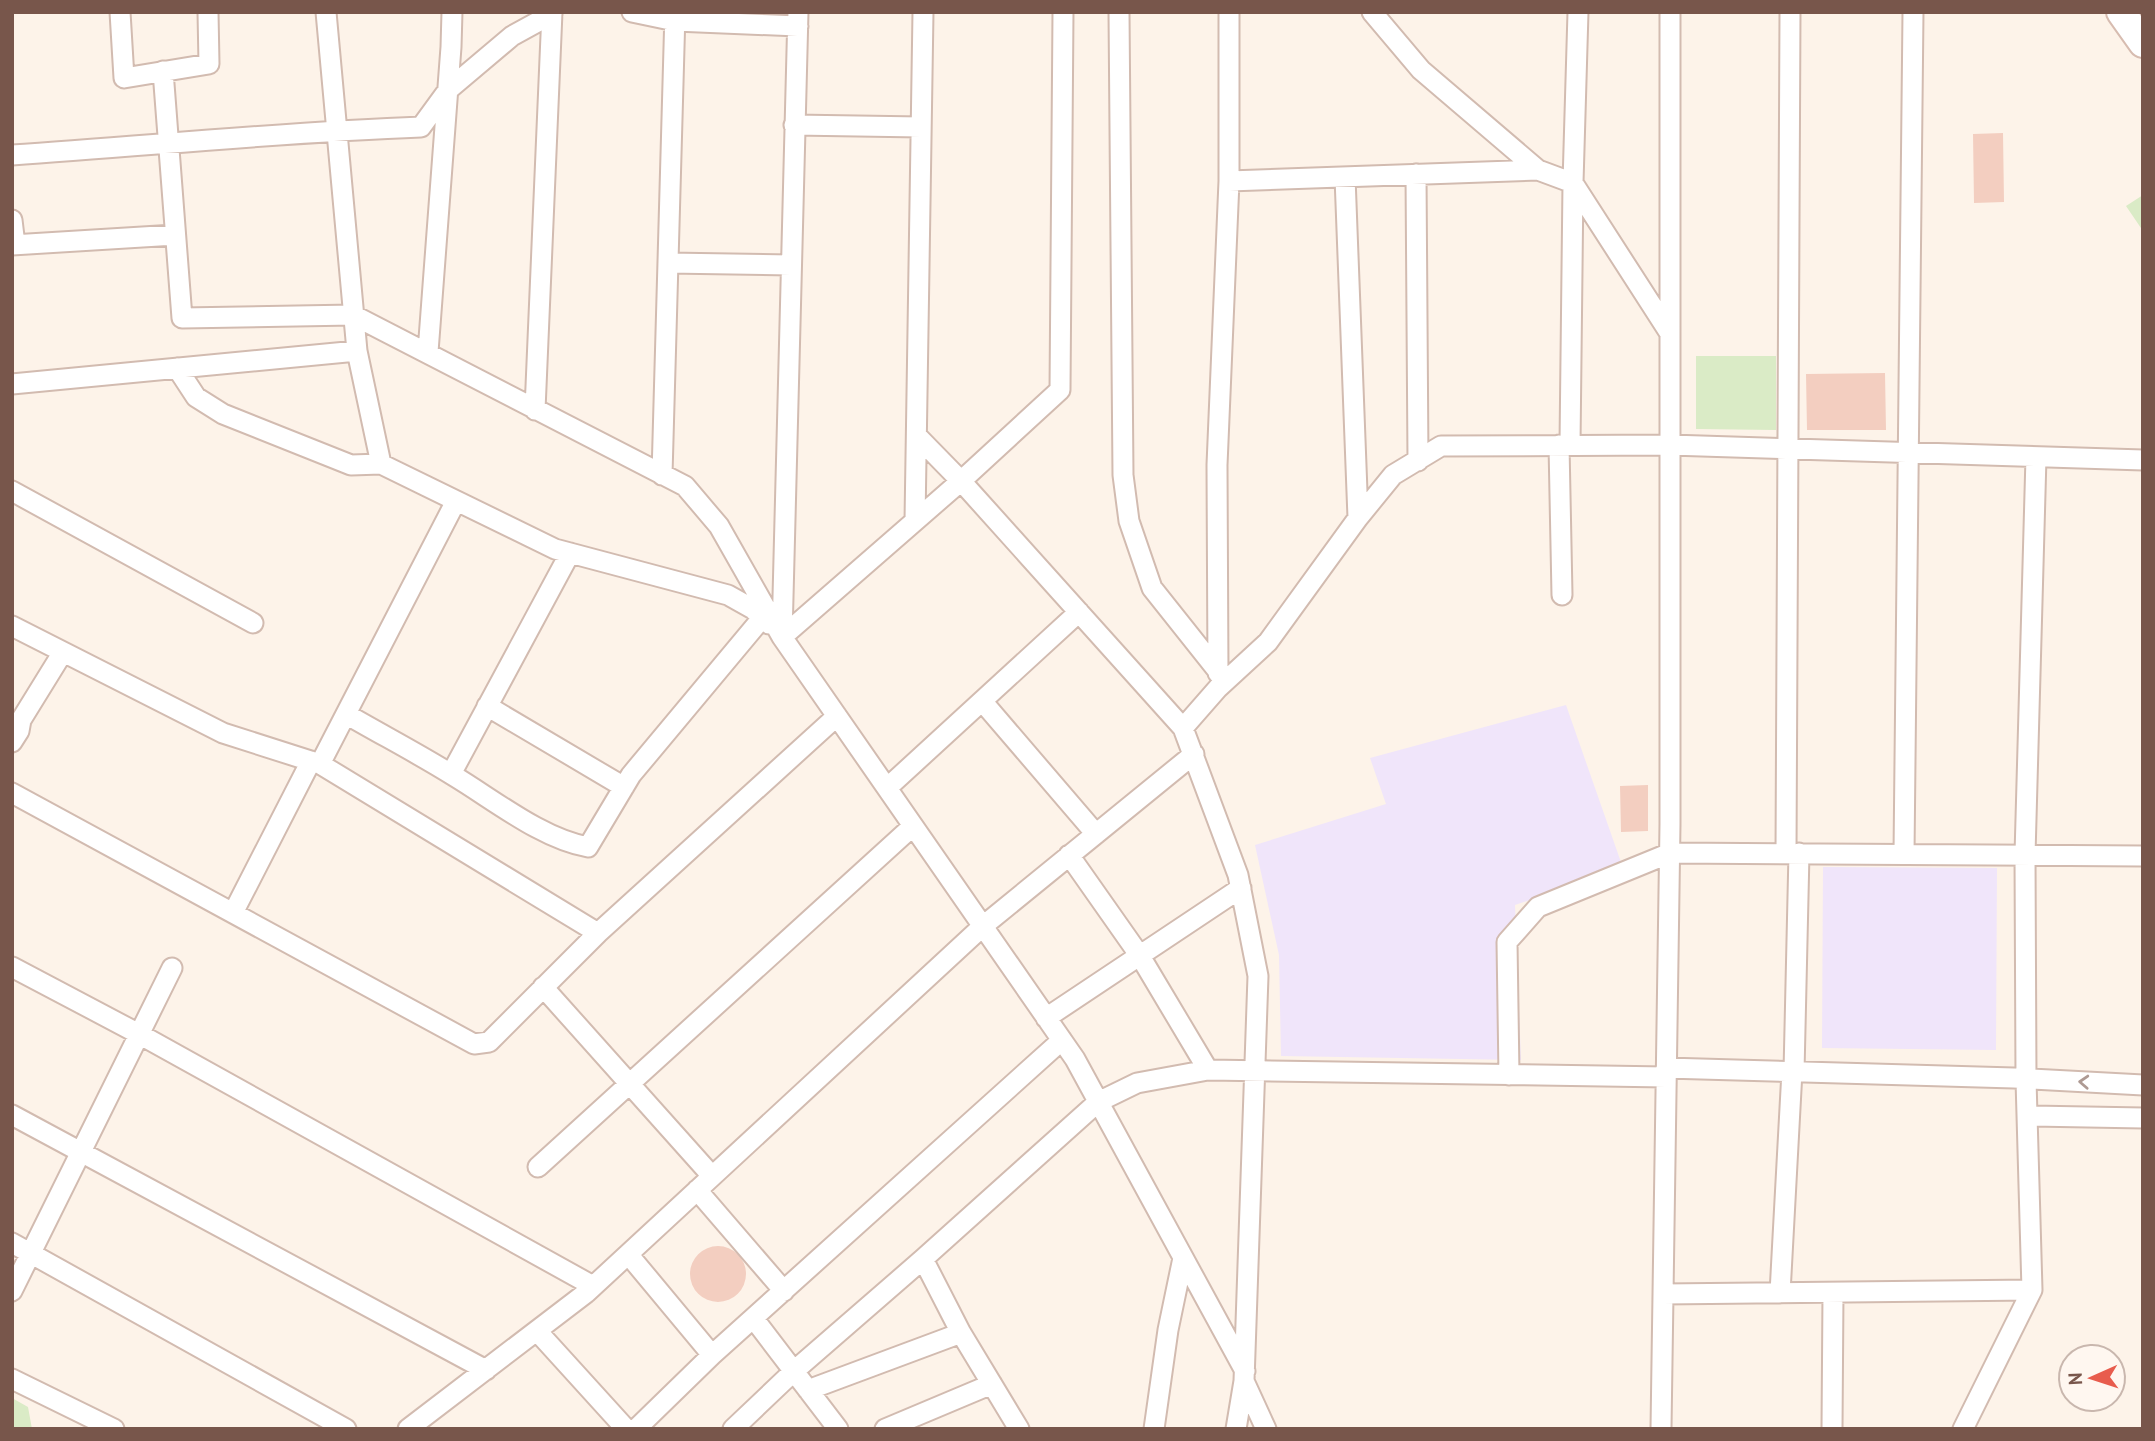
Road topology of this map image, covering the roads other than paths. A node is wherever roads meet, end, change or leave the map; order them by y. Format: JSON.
{"nodes":[{"id":1,"x":120,"y":12,"type":"edge"},
{"id":2,"x":208,"y":12,"type":"edge"},
{"id":3,"x":326,"y":12,"type":"edge"},
{"id":4,"x":452,"y":12,"type":"edge"},
{"id":5,"x":632,"y":12,"type":"edge"},
{"id":6,"x":923,"y":12,"type":"edge"},
{"id":7,"x":1063,"y":12,"type":"edge"},
{"id":8,"x":1119,"y":12,"type":"edge"},
{"id":9,"x":1229,"y":12,"type":"edge"},
{"id":10,"x":1372,"y":12,"type":"edge"},
{"id":11,"x":1578,"y":12,"type":"edge"},
{"id":12,"x":1670,"y":12,"type":"edge"},
{"id":13,"x":1790,"y":12,"type":"edge"},
{"id":14,"x":1913,"y":12,"type":"edge"},
{"id":15,"x":2121,"y":12,"type":"edge"},
{"id":16,"x":552,"y":13,"type":"edge"},
{"id":17,"x":675,"y":17,"type":"edge"},
{"id":18,"x":798,"y":19,"type":"edge"},
{"id":19,"x":2143,"y":43,"type":"edge"},
{"id":20,"x":163,"y":71,"type":"junction"},
{"id":21,"x":448,"y":90,"type":"junction"},
{"id":22,"x":794,"y":125,"type":"junction"},
{"id":23,"x":921,"y":127,"type":"junction"},
{"id":24,"x":336,"y":130,"type":"junction"},
{"id":25,"x":169,"y":145,"type":"junction"},
{"id":26,"x":12,"y":155,"type":"edge"},
{"id":27,"x":1538,"y":170,"type":"junction"},
{"id":28,"x":1416,"y":174,"type":"junction"},
{"id":29,"x":1346,"y":177,"type":"junction"},
{"id":30,"x":1229,"y":181,"type":"junction"},
{"id":31,"x":1573,"y":183,"type":"junction"},
{"id":32,"x":12,"y":220,"type":"edge"},
{"id":33,"x":175,"y":235,"type":"junction"},
{"id":34,"x":13,"y":245,"type":"edge"},
{"id":35,"x":668,"y":263,"type":"junction"},
{"id":36,"x":791,"y":265,"type":"junction"},
{"id":37,"x":353,"y":315,"type":"junction"},
{"id":38,"x":1670,"y":333,"type":"junction"},
{"id":39,"x":357,"y":351,"type":"junction"},
{"id":40,"x":428,"y":352,"type":"junction"},
{"id":41,"x":177,"y":368,"type":"junction"},
{"id":42,"x":12,"y":384,"type":"edge"},
{"id":43,"x":535,"y":410,"type":"junction"},
{"id":44,"x":917,"y":436,"type":"junction"},
{"id":45,"x":1670,"y":444,"type":"junction"},
{"id":46,"x":1564,"y":445,"type":"junction"},
{"id":47,"x":1788,"y":449,"type":"junction"},
{"id":48,"x":1908,"y":453,"type":"junction"},
{"id":49,"x":2036,"y":457,"type":"junction"},
{"id":50,"x":2143,"y":460,"type":"edge"},
{"id":51,"x":1418,"y":461,"type":"junction"},
{"id":52,"x":381,"y":464,"type":"junction"},
{"id":53,"x":662,"y":475,"type":"junction"},
{"id":54,"x":961,"y":481,"type":"junction"},
{"id":55,"x":12,"y":491,"type":"edge"},
{"id":56,"x":456,"y":501,"type":"junction"},
{"id":57,"x":1358,"y":518,"type":"junction"},
{"id":58,"x":915,"y":521,"type":"junction"},
{"id":59,"x":570,"y":553,"type":"junction"},
{"id":60,"x":1562,"y":595,"type":"dead end"},
{"id":61,"x":1079,"y":612,"type":"junction"},
{"id":62,"x":762,"y":618,"type":"junction"},
{"id":63,"x":253,"y":623,"type":"dead end"},
{"id":64,"x":12,"y":626,"type":"edge"},
{"id":65,"x":782,"y":637,"type":"junction"},
{"id":66,"x":62,"y":652,"type":"junction"},
{"id":67,"x":1218,"y":680,"type":"junction"},
{"id":68,"x":982,"y":701,"type":"junction"},
{"id":69,"x":487,"y":706,"type":"junction"},
{"id":70,"x":346,"y":714,"type":"junction"},
{"id":71,"x":837,"y":716,"type":"junction"},
{"id":72,"x":1183,"y":728,"type":"junction"},
{"id":73,"x":12,"y":742,"type":"edge"},
{"id":74,"x":1194,"y":754,"type":"junction"},
{"id":75,"x":315,"y":762,"type":"junction"},
{"id":76,"x":450,"y":774,"type":"junction"},
{"id":77,"x":624,"y":787,"type":"junction"},
{"id":78,"x":887,"y":788,"type":"junction"},
{"id":79,"x":12,"y":793,"type":"edge"},
{"id":80,"x":913,"y":826,"type":"junction"},
{"id":81,"x":1096,"y":834,"type":"junction"},
{"id":82,"x":1670,"y":853,"type":"junction"},
{"id":83,"x":1792,"y":853,"type":"junction"},
{"id":84,"x":1904,"y":854,"type":"junction"},
{"id":85,"x":1069,"y":855,"type":"junction"},
{"id":86,"x":2025,"y":855,"type":"junction"},
{"id":87,"x":2143,"y":856,"type":"edge"},
{"id":88,"x":1241,"y":888,"type":"junction"},
{"id":89,"x":233,"y":914,"type":"junction"},
{"id":90,"x":983,"y":926,"type":"junction"},
{"id":91,"x":598,"y":933,"type":"junction"},
{"id":92,"x":1140,"y":956,"type":"junction"},
{"id":93,"x":12,"y":967,"type":"edge"},
{"id":94,"x":172,"y":968,"type":"dead end"},
{"id":95,"x":543,"y":987,"type":"junction"},
{"id":96,"x":1046,"y":1018,"type":"junction"},
{"id":97,"x":139,"y":1034,"type":"junction"},
{"id":98,"x":1062,"y":1040,"type":"junction"},
{"id":99,"x":1208,"y":1070,"type":"junction"},
{"id":100,"x":1256,"y":1070,"type":"junction"},
{"id":101,"x":1793,"y":1071,"type":"junction"},
{"id":102,"x":1666,"y":1072,"type":"junction"},
{"id":103,"x":1509,"y":1074,"type":"junction"},
{"id":104,"x":2026,"y":1080,"type":"junction"},
{"id":105,"x":631,"y":1083,"type":"junction"},
{"id":106,"x":2143,"y":1085,"type":"edge"},
{"id":107,"x":1098,"y":1102,"type":"junction"},
{"id":108,"x":12,"y":1115,"type":"edge"},
{"id":109,"x":2027,"y":1116,"type":"junction"},
{"id":110,"x":2143,"y":1118,"type":"edge"},
{"id":111,"x":81,"y":1151,"type":"junction"},
{"id":112,"x":538,"y":1167,"type":"dead end"},
{"id":113,"x":712,"y":1177,"type":"junction"},
{"id":114,"x":697,"y":1191,"type":"junction"},
{"id":115,"x":12,"y":1243,"type":"edge"},
{"id":116,"x":31,"y":1253,"type":"junction"},
{"id":117,"x":628,"y":1254,"type":"junction"},
{"id":118,"x":1183,"y":1258,"type":"junction"},
{"id":119,"x":923,"y":1259,"type":"junction"},
{"id":120,"x":593,"y":1286,"type":"junction"},
{"id":121,"x":2032,"y":1290,"type":"junction"},
{"id":122,"x":12,"y":1291,"type":"edge"},
{"id":123,"x":784,"y":1291,"type":"junction"},
{"id":124,"x":1780,"y":1293,"type":"junction"},
{"id":125,"x":1833,"y":1293,"type":"junction"},
{"id":126,"x":1663,"y":1294,"type":"junction"},
{"id":127,"x":754,"y":1319,"type":"junction"},
{"id":128,"x":537,"y":1331,"type":"junction"},
{"id":129,"x":961,"y":1333,"type":"junction"},
{"id":130,"x":712,"y":1355,"type":"junction"},
{"id":131,"x":486,"y":1370,"type":"junction"},
{"id":132,"x":794,"y":1371,"type":"junction"},
{"id":133,"x":1244,"y":1376,"type":"junction"},
{"id":134,"x":12,"y":1379,"type":"edge"},
{"id":135,"x":992,"y":1384,"type":"junction"},
{"id":136,"x":808,"y":1390,"type":"junction"},
{"id":137,"x":114,"y":1429,"type":"edge"},
{"id":138,"x":346,"y":1429,"type":"edge"},
{"id":139,"x":408,"y":1429,"type":"edge"},
{"id":140,"x":626,"y":1429,"type":"edge"},
{"id":141,"x":636,"y":1429,"type":"edge"},
{"id":142,"x":733,"y":1429,"type":"edge"},
{"id":143,"x":838,"y":1429,"type":"edge"},
{"id":144,"x":885,"y":1429,"type":"edge"},
{"id":145,"x":1019,"y":1429,"type":"edge"},
{"id":146,"x":1154,"y":1429,"type":"edge"},
{"id":147,"x":1236,"y":1429,"type":"edge"},
{"id":148,"x":1266,"y":1429,"type":"edge"},
{"id":149,"x":1661,"y":1429,"type":"edge"},
{"id":150,"x":1832,"y":1429,"type":"edge"},
{"id":151,"x":1964,"y":1429,"type":"edge"}],
"edges":[{"from":1,"to":20,"type":"street"},
{"from":2,"to":20,"type":"street"},
{"from":3,"to":24,"type":"street"},
{"from":4,"to":21,"type":"street"},
{"from":5,"to":17,"type":"street"},
{"from":6,"to":23,"type":"street"},
{"from":7,"to":54,"type":"street"},
{"from":8,"to":67,"type":"street"},
{"from":9,"to":30,"type":"street"},
{"from":10,"to":27,"type":"street"},
{"from":11,"to":31,"type":"street"},
{"from":12,"to":38,"type":"street"},
{"from":13,"to":47,"type":"street"},
{"from":14,"to":48,"type":"street"},
{"from":15,"to":19,"type":"street"},
{"from":16,"to":21,"type":"street"},
{"from":16,"to":43,"type":"street"},
{"from":17,"to":18,"type":"street"},
{"from":17,"to":35,"type":"street"},
{"from":18,"to":22,"type":"street"},
{"from":20,"to":25,"type":"street"},
{"from":21,"to":24,"type":"street"},
{"from":21,"to":40,"type":"street"},
{"from":22,"to":23,"type":"street"},
{"from":22,"to":36,"type":"street"},
{"from":23,"to":44,"type":"street"},
{"from":24,"to":25,"type":"street"},
{"from":24,"to":37,"type":"street"},
{"from":25,"to":26,"type":"street"},
{"from":25,"to":33,"type":"street"},
{"from":27,"to":28,"type":"street"},
{"from":27,"to":31,"type":"street"},
{"from":28,"to":29,"type":"street"},
{"from":28,"to":51,"type":"street"},
{"from":29,"to":30,"type":"street"},
{"from":29,"to":57,"type":"street"},
{"from":30,"to":67,"type":"street"},
{"from":31,"to":38,"type":"street"},
{"from":31,"to":46,"type":"street"},
{"from":32,"to":34,"type":"street"},
{"from":33,"to":34,"type":"street"},
{"from":33,"to":37,"type":"street"},
{"from":35,"to":36,"type":"street"},
{"from":35,"to":53,"type":"street"},
{"from":36,"to":65,"type":"street"},
{"from":37,"to":39,"type":"street"},
{"from":37,"to":40,"type":"street"},
{"from":38,"to":45,"type":"street"},
{"from":39,"to":41,"type":"street"},
{"from":39,"to":52,"type":"street"},
{"from":40,"to":43,"type":"street"},
{"from":41,"to":42,"type":"street"},
{"from":41,"to":52,"type":"street"},
{"from":43,"to":53,"type":"street"},
{"from":44,"to":54,"type":"street"},
{"from":44,"to":58,"type":"street"},
{"from":45,"to":46,"type":"street"},
{"from":45,"to":47,"type":"street"},
{"from":45,"to":82,"type":"street"},
{"from":46,"to":51,"type":"street"},
{"from":46,"to":60,"type":"street"},
{"from":47,"to":48,"type":"street"},
{"from":47,"to":83,"type":"street"},
{"from":48,"to":49,"type":"street"},
{"from":48,"to":84,"type":"street"},
{"from":49,"to":50,"type":"street"},
{"from":49,"to":86,"type":"street"},
{"from":51,"to":57,"type":"street"},
{"from":52,"to":56,"type":"street"},
{"from":53,"to":65,"type":"street"},
{"from":54,"to":58,"type":"street"},
{"from":54,"to":61,"type":"street"},
{"from":55,"to":63,"type":"street"},
{"from":56,"to":59,"type":"street"},
{"from":56,"to":70,"type":"street"},
{"from":57,"to":67,"type":"street"},
{"from":58,"to":65,"type":"street"},
{"from":59,"to":62,"type":"street"},
{"from":59,"to":69,"type":"street"},
{"from":61,"to":68,"type":"street"},
{"from":61,"to":72,"type":"street"},
{"from":62,"to":65,"type":"street"},
{"from":62,"to":77,"type":"street"},
{"from":64,"to":66,"type":"street"},
{"from":65,"to":71,"type":"street"},
{"from":66,"to":73,"type":"street"},
{"from":66,"to":75,"type":"street"},
{"from":67,"to":72,"type":"street"},
{"from":68,"to":78,"type":"street"},
{"from":68,"to":81,"type":"street"},
{"from":69,"to":76,"type":"street"},
{"from":69,"to":77,"type":"street"},
{"from":70,"to":75,"type":"street"},
{"from":70,"to":76,"type":"street"},
{"from":71,"to":78,"type":"street"},
{"from":71,"to":91,"type":"street"},
{"from":72,"to":74,"type":"street"},
{"from":74,"to":81,"type":"street"},
{"from":74,"to":88,"type":"street"},
{"from":75,"to":89,"type":"street"},
{"from":75,"to":91,"type":"street"},
{"from":76,"to":77,"type":"street"},
{"from":78,"to":80,"type":"street"},
{"from":79,"to":89,"type":"street"},
{"from":80,"to":90,"type":"street"},
{"from":80,"to":105,"type":"street"},
{"from":81,"to":85,"type":"street"},
{"from":82,"to":83,"type":"street"},
{"from":82,"to":102,"type":"street"},
{"from":82,"to":103,"type":"street"},
{"from":83,"to":84,"type":"street"},
{"from":83,"to":101,"type":"street"},
{"from":84,"to":86,"type":"street"},
{"from":85,"to":90,"type":"street"},
{"from":85,"to":92,"type":"street"},
{"from":86,"to":87,"type":"street"},
{"from":86,"to":104,"type":"street"},
{"from":88,"to":92,"type":"street"},
{"from":88,"to":100,"type":"street"},
{"from":89,"to":95,"type":"street"},
{"from":90,"to":96,"type":"street"},
{"from":90,"to":113,"type":"street"},
{"from":91,"to":95,"type":"street"},
{"from":92,"to":96,"type":"street"},
{"from":92,"to":99,"type":"street"},
{"from":93,"to":97,"type":"street"},
{"from":94,"to":97,"type":"street"},
{"from":95,"to":105,"type":"street"},
{"from":96,"to":98,"type":"street"},
{"from":97,"to":111,"type":"street"},
{"from":97,"to":120,"type":"street"},
{"from":98,"to":107,"type":"street"},
{"from":98,"to":123,"type":"street"},
{"from":99,"to":100,"type":"street"},
{"from":99,"to":107,"type":"street"},
{"from":100,"to":103,"type":"street"},
{"from":100,"to":133,"type":"street"},
{"from":101,"to":102,"type":"street"},
{"from":101,"to":104,"type":"street"},
{"from":101,"to":124,"type":"street"},
{"from":102,"to":103,"type":"street"},
{"from":102,"to":126,"type":"street"},
{"from":106,"to":104,"type":"street","one_way":true},
{"from":104,"to":109,"type":"street"},
{"from":105,"to":112,"type":"street"},
{"from":105,"to":113,"type":"street"},
{"from":107,"to":118,"type":"street"},
{"from":107,"to":119,"type":"street"},
{"from":108,"to":111,"type":"street"},
{"from":109,"to":110,"type":"street"},
{"from":109,"to":121,"type":"street"},
{"from":111,"to":116,"type":"street"},
{"from":111,"to":131,"type":"street"},
{"from":113,"to":114,"type":"street"},
{"from":114,"to":117,"type":"street"},
{"from":114,"to":123,"type":"street"},
{"from":115,"to":116,"type":"street"},
{"from":116,"to":122,"type":"street"},
{"from":116,"to":138,"type":"street"},
{"from":117,"to":120,"type":"street"},
{"from":117,"to":130,"type":"street"},
{"from":118,"to":133,"type":"street"},
{"from":118,"to":146,"type":"street"},
{"from":119,"to":129,"type":"street"},
{"from":119,"to":132,"type":"street"},
{"from":120,"to":128,"type":"street"},
{"from":121,"to":125,"type":"street"},
{"from":121,"to":151,"type":"street"},
{"from":123,"to":127,"type":"street"},
{"from":124,"to":125,"type":"street"},
{"from":124,"to":126,"type":"street"},
{"from":125,"to":150,"type":"street"},
{"from":126,"to":149,"type":"street"},
{"from":127,"to":130,"type":"street"},
{"from":127,"to":132,"type":"street"},
{"from":128,"to":131,"type":"street"},
{"from":128,"to":140,"type":"street"},
{"from":129,"to":135,"type":"street"},
{"from":129,"to":136,"type":"street"},
{"from":130,"to":141,"type":"street"},
{"from":131,"to":139,"type":"street"},
{"from":132,"to":136,"type":"street"},
{"from":132,"to":142,"type":"street"},
{"from":133,"to":147,"type":"street"},
{"from":133,"to":148,"type":"street"},
{"from":134,"to":137,"type":"street"},
{"from":135,"to":144,"type":"street"},
{"from":135,"to":145,"type":"street"},
{"from":136,"to":143,"type":"street"}]}
